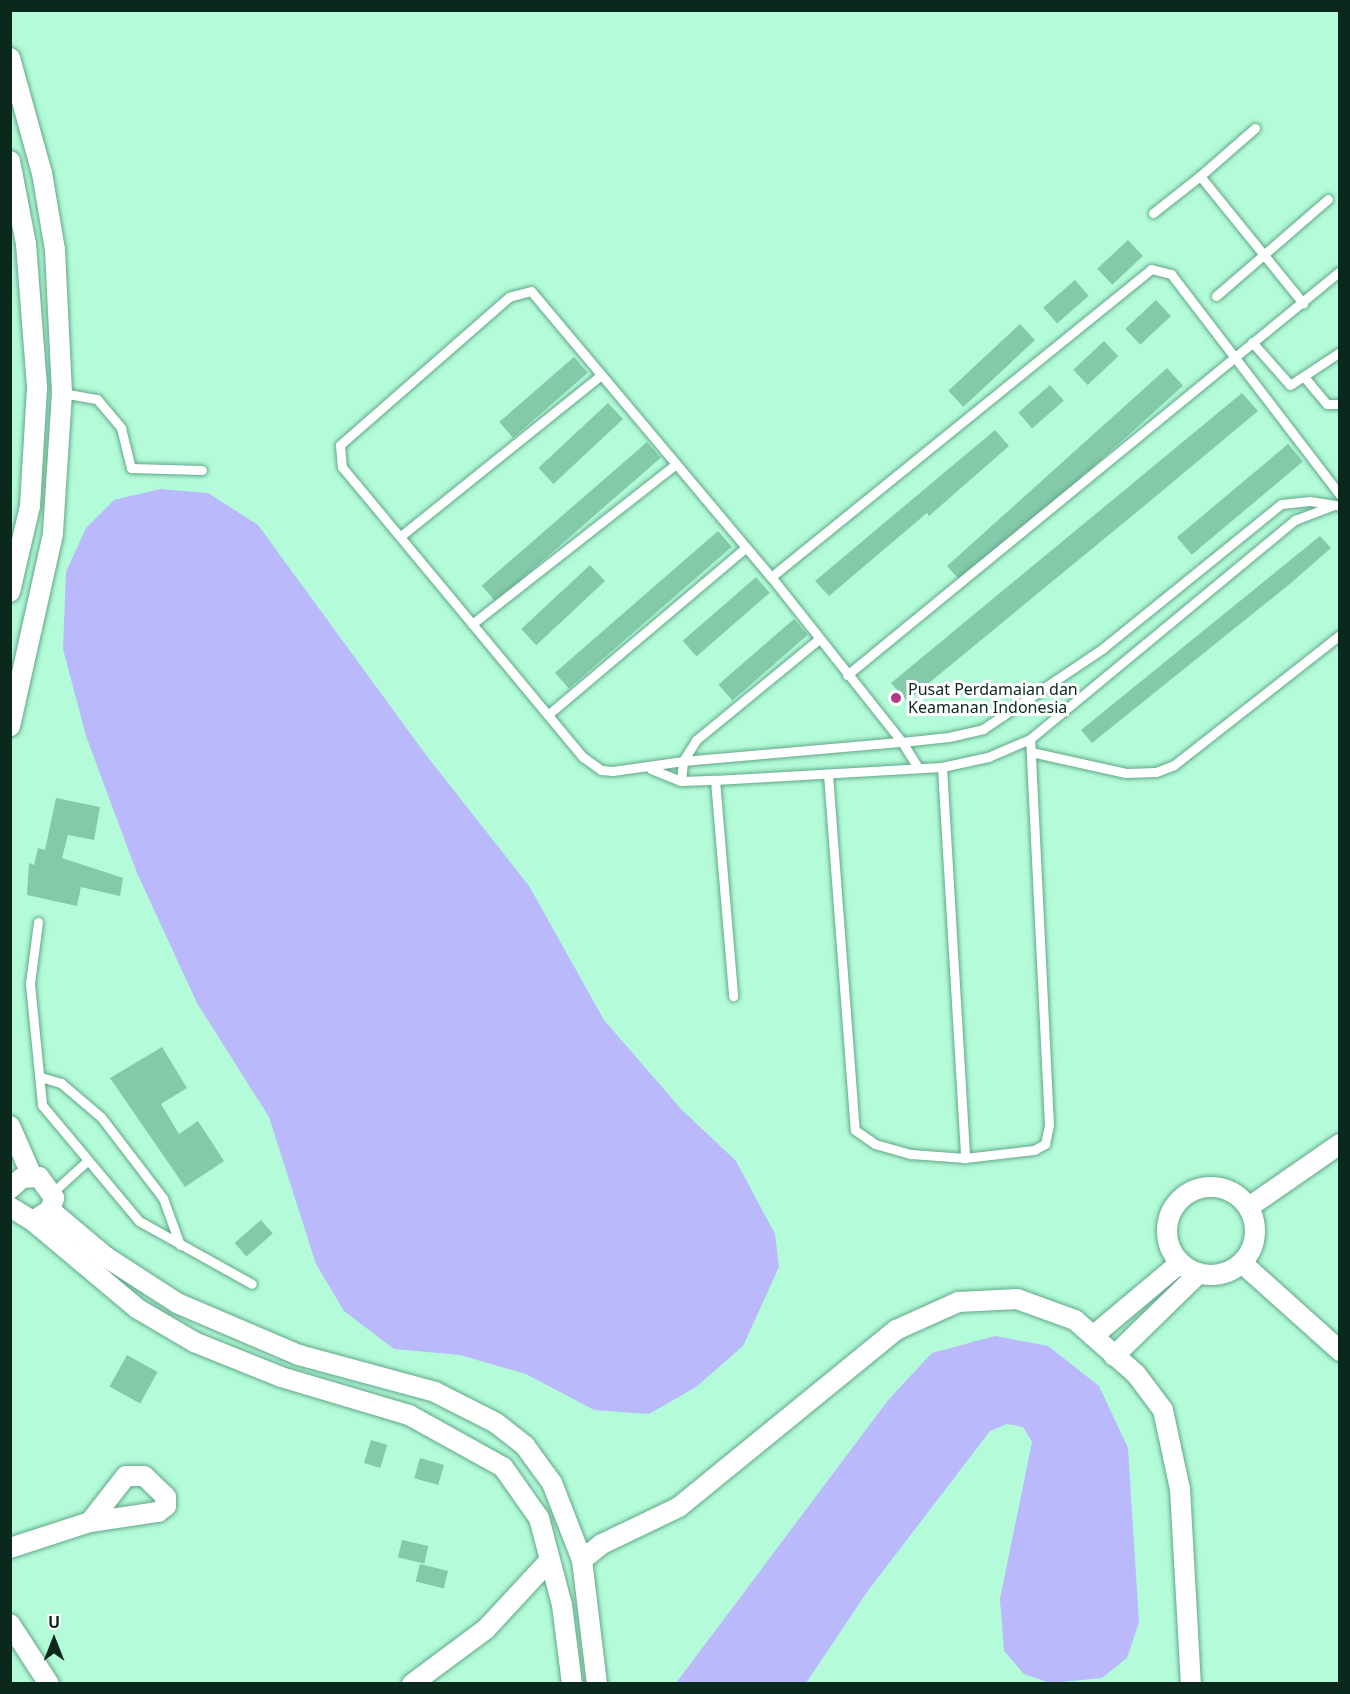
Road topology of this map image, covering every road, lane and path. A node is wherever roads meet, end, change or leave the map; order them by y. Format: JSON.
{"nodes":[{"id":1,"x":10,"y":58,"type":"edge"},
{"id":2,"x":1255,"y":128,"type":"dead end"},
{"id":3,"x":10,"y":161,"type":"edge"},
{"id":4,"x":1200,"y":176,"type":"junction"},
{"id":5,"x":1328,"y":199,"type":"dead end"},
{"id":6,"x":1153,"y":213,"type":"dead end"},
{"id":7,"x":1263,"y":256,"type":"junction"},
{"id":8,"x":1340,"y":271,"type":"edge"},
{"id":9,"x":1215,"y":296,"type":"dead end"},
{"id":10,"x":1303,"y":303,"type":"junction"},
{"id":11,"x":1252,"y":342,"type":"junction"},
{"id":12,"x":1340,"y":352,"type":"edge"},
{"id":13,"x":1234,"y":361,"type":"junction"},
{"id":14,"x":601,"y":375,"type":"junction"},
{"id":15,"x":1305,"y":378,"type":"junction"},
{"id":16,"x":62,"y":393,"type":"junction"},
{"id":17,"x":1340,"y":404,"type":"edge"},
{"id":18,"x":675,"y":465,"type":"junction"},
{"id":19,"x":202,"y":470,"type":"dead end"},
{"id":20,"x":1340,"y":495,"type":"edge"},
{"id":21,"x":1336,"y":506,"type":"edge"},
{"id":22,"x":402,"y":535,"type":"junction"},
{"id":23,"x":744,"y":549,"type":"junction"},
{"id":24,"x":771,"y":577,"type":"junction"},
{"id":25,"x":10,"y":592,"type":"edge"},
{"id":26,"x":472,"y":624,"type":"junction"},
{"id":27,"x":1340,"y":635,"type":"edge"},
{"id":28,"x":819,"y":639,"type":"junction"},
{"id":29,"x":848,"y":675,"type":"junction"},
{"id":30,"x":550,"y":713,"type":"junction"},
{"id":31,"x":10,"y":726,"type":"edge"},
{"id":32,"x":1030,"y":739,"type":"junction"},
{"id":33,"x":902,"y":742,"type":"junction"},
{"id":34,"x":1031,"y":752,"type":"junction"},
{"id":35,"x":683,"y":761,"type":"junction"},
{"id":36,"x":917,"y":766,"type":"junction"},
{"id":37,"x":942,"y":767,"type":"junction"},
{"id":38,"x":650,"y":769,"type":"junction"},
{"id":39,"x":828,"y":774,"type":"junction"},
{"id":40,"x":715,"y":780,"type":"junction"},
{"id":41,"x":681,"y":781,"type":"junction"},
{"id":42,"x":38,"y":922,"type":"dead end"},
{"id":43,"x":733,"y":996,"type":"dead end"},
{"id":44,"x":41,"y":1077,"type":"junction"},
{"id":45,"x":10,"y":1126,"type":"edge"},
{"id":46,"x":1340,"y":1144,"type":"edge"},
{"id":47,"x":965,"y":1158,"type":"junction"},
{"id":48,"x":86,"y":1162,"type":"junction"},
{"id":49,"x":17,"y":1181,"type":"edge"},
{"id":50,"x":52,"y":1201,"type":"junction"},
{"id":51,"x":1249,"y":1207,"type":"junction"},
{"id":52,"x":11,"y":1208,"type":"edge"},
{"id":53,"x":33,"y":1221,"type":"junction"},
{"id":54,"x":180,"y":1245,"type":"junction"},
{"id":55,"x":1180,"y":1263,"type":"junction"},
{"id":56,"x":1242,"y":1263,"type":"junction"},
{"id":57,"x":1198,"y":1274,"type":"junction"},
{"id":58,"x":252,"y":1284,"type":"dead end"},
{"id":59,"x":1093,"y":1336,"type":"junction"},
{"id":60,"x":1340,"y":1351,"type":"edge"},
{"id":61,"x":1114,"y":1356,"type":"junction"},
{"id":62,"x":90,"y":1522,"type":"dead end"},
{"id":63,"x":10,"y":1548,"type":"edge"},
{"id":64,"x":550,"y":1560,"type":"junction"},
{"id":65,"x":582,"y":1560,"type":"junction"},
{"id":66,"x":10,"y":1624,"type":"edge"},
{"id":67,"x":49,"y":1683,"type":"edge"},
{"id":68,"x":412,"y":1683,"type":"edge"},
{"id":69,"x":572,"y":1683,"type":"edge"},
{"id":70,"x":597,"y":1683,"type":"edge"},
{"id":71,"x":1191,"y":1683,"type":"edge"}],
"edges":[{"from":1,"to":16,"type":"street"},
{"from":2,"to":4,"type":"lane"},
{"from":3,"to":25,"type":"street"},
{"from":4,"to":6,"type":"lane"},
{"from":4,"to":7,"type":"lane"},
{"from":5,"to":7,"type":"lane"},
{"from":7,"to":9,"type":"lane"},
{"from":7,"to":10,"type":"lane"},
{"from":8,"to":10,"type":"lane"},
{"from":10,"to":11,"type":"lane"},
{"from":11,"to":13,"type":"lane"},
{"from":11,"to":15,"type":"lane"},
{"from":12,"to":15,"type":"lane"},
{"from":13,"to":20,"type":"lane"},
{"from":13,"to":24,"type":"lane"},
{"from":13,"to":29,"type":"lane"},
{"from":14,"to":18,"type":"lane"},
{"from":14,"to":22,"type":"lane"},
{"from":14,"to":22,"type":"lane"},
{"from":15,"to":17,"type":"lane"},
{"from":16,"to":19,"type":"lane"},
{"from":16,"to":31,"type":"street"},
{"from":18,"to":23,"type":"lane"},
{"from":18,"to":26,"type":"lane"},
{"from":21,"to":32,"type":"lane"},
{"from":21,"to":33,"type":"lane"},
{"from":22,"to":26,"type":"lane"},
{"from":23,"to":24,"type":"lane"},
{"from":23,"to":30,"type":"lane"},
{"from":24,"to":28,"type":"lane"},
{"from":26,"to":30,"type":"lane"},
{"from":27,"to":34,"type":"lane"},
{"from":28,"to":29,"type":"lane"},
{"from":28,"to":35,"type":"lane"},
{"from":29,"to":33,"type":"lane"},
{"from":30,"to":38,"type":"lane"},
{"from":32,"to":34,"type":"lane"},
{"from":32,"to":37,"type":"lane"},
{"from":33,"to":35,"type":"lane"},
{"from":33,"to":36,"type":"lane"},
{"from":34,"to":47,"type":"lane"},
{"from":35,"to":38,"type":"lane"},
{"from":35,"to":41,"type":"lane"},
{"from":36,"to":37,"type":"lane"},
{"from":36,"to":39,"type":"lane"},
{"from":37,"to":47,"type":"lane"},
{"from":38,"to":41,"type":"lane"},
{"from":39,"to":40,"type":"lane"},
{"from":39,"to":47,"type":"lane"},
{"from":40,"to":41,"type":"lane"},
{"from":40,"to":43,"type":"lane"},
{"from":42,"to":44,"type":"lane"},
{"from":44,"to":48,"type":"lane"},
{"from":44,"to":54,"type":"lane"},
{"from":45,"to":49,"type":"street"},
{"from":46,"to":51,"type":"street"},
{"from":48,"to":50,"type":"lane"},
{"from":48,"to":54,"type":"lane"},
{"from":49,"to":50,"type":"street"},
{"from":50,"to":53,"type":"street"},
{"from":50,"to":65,"type":"street"},
{"from":51,"to":55,"type":"street"},
{"from":51,"to":56,"type":"street"},
{"from":52,"to":53,"type":"street"},
{"from":53,"to":64,"type":"street"},
{"from":54,"to":58,"type":"lane"},
{"from":55,"to":57,"type":"street"},
{"from":55,"to":59,"type":"street"},
{"from":56,"to":57,"type":"street"},
{"from":56,"to":60,"type":"street"},
{"from":57,"to":61,"type":"street"},
{"from":59,"to":61,"type":"street"},
{"from":59,"to":65,"type":"street"},
{"from":61,"to":71,"type":"street"},
{"from":62,"to":63,"type":"street"},
{"from":64,"to":68,"type":"street"},
{"from":64,"to":69,"type":"street"},
{"from":65,"to":70,"type":"street"},
{"from":66,"to":67,"type":"street"}]}
